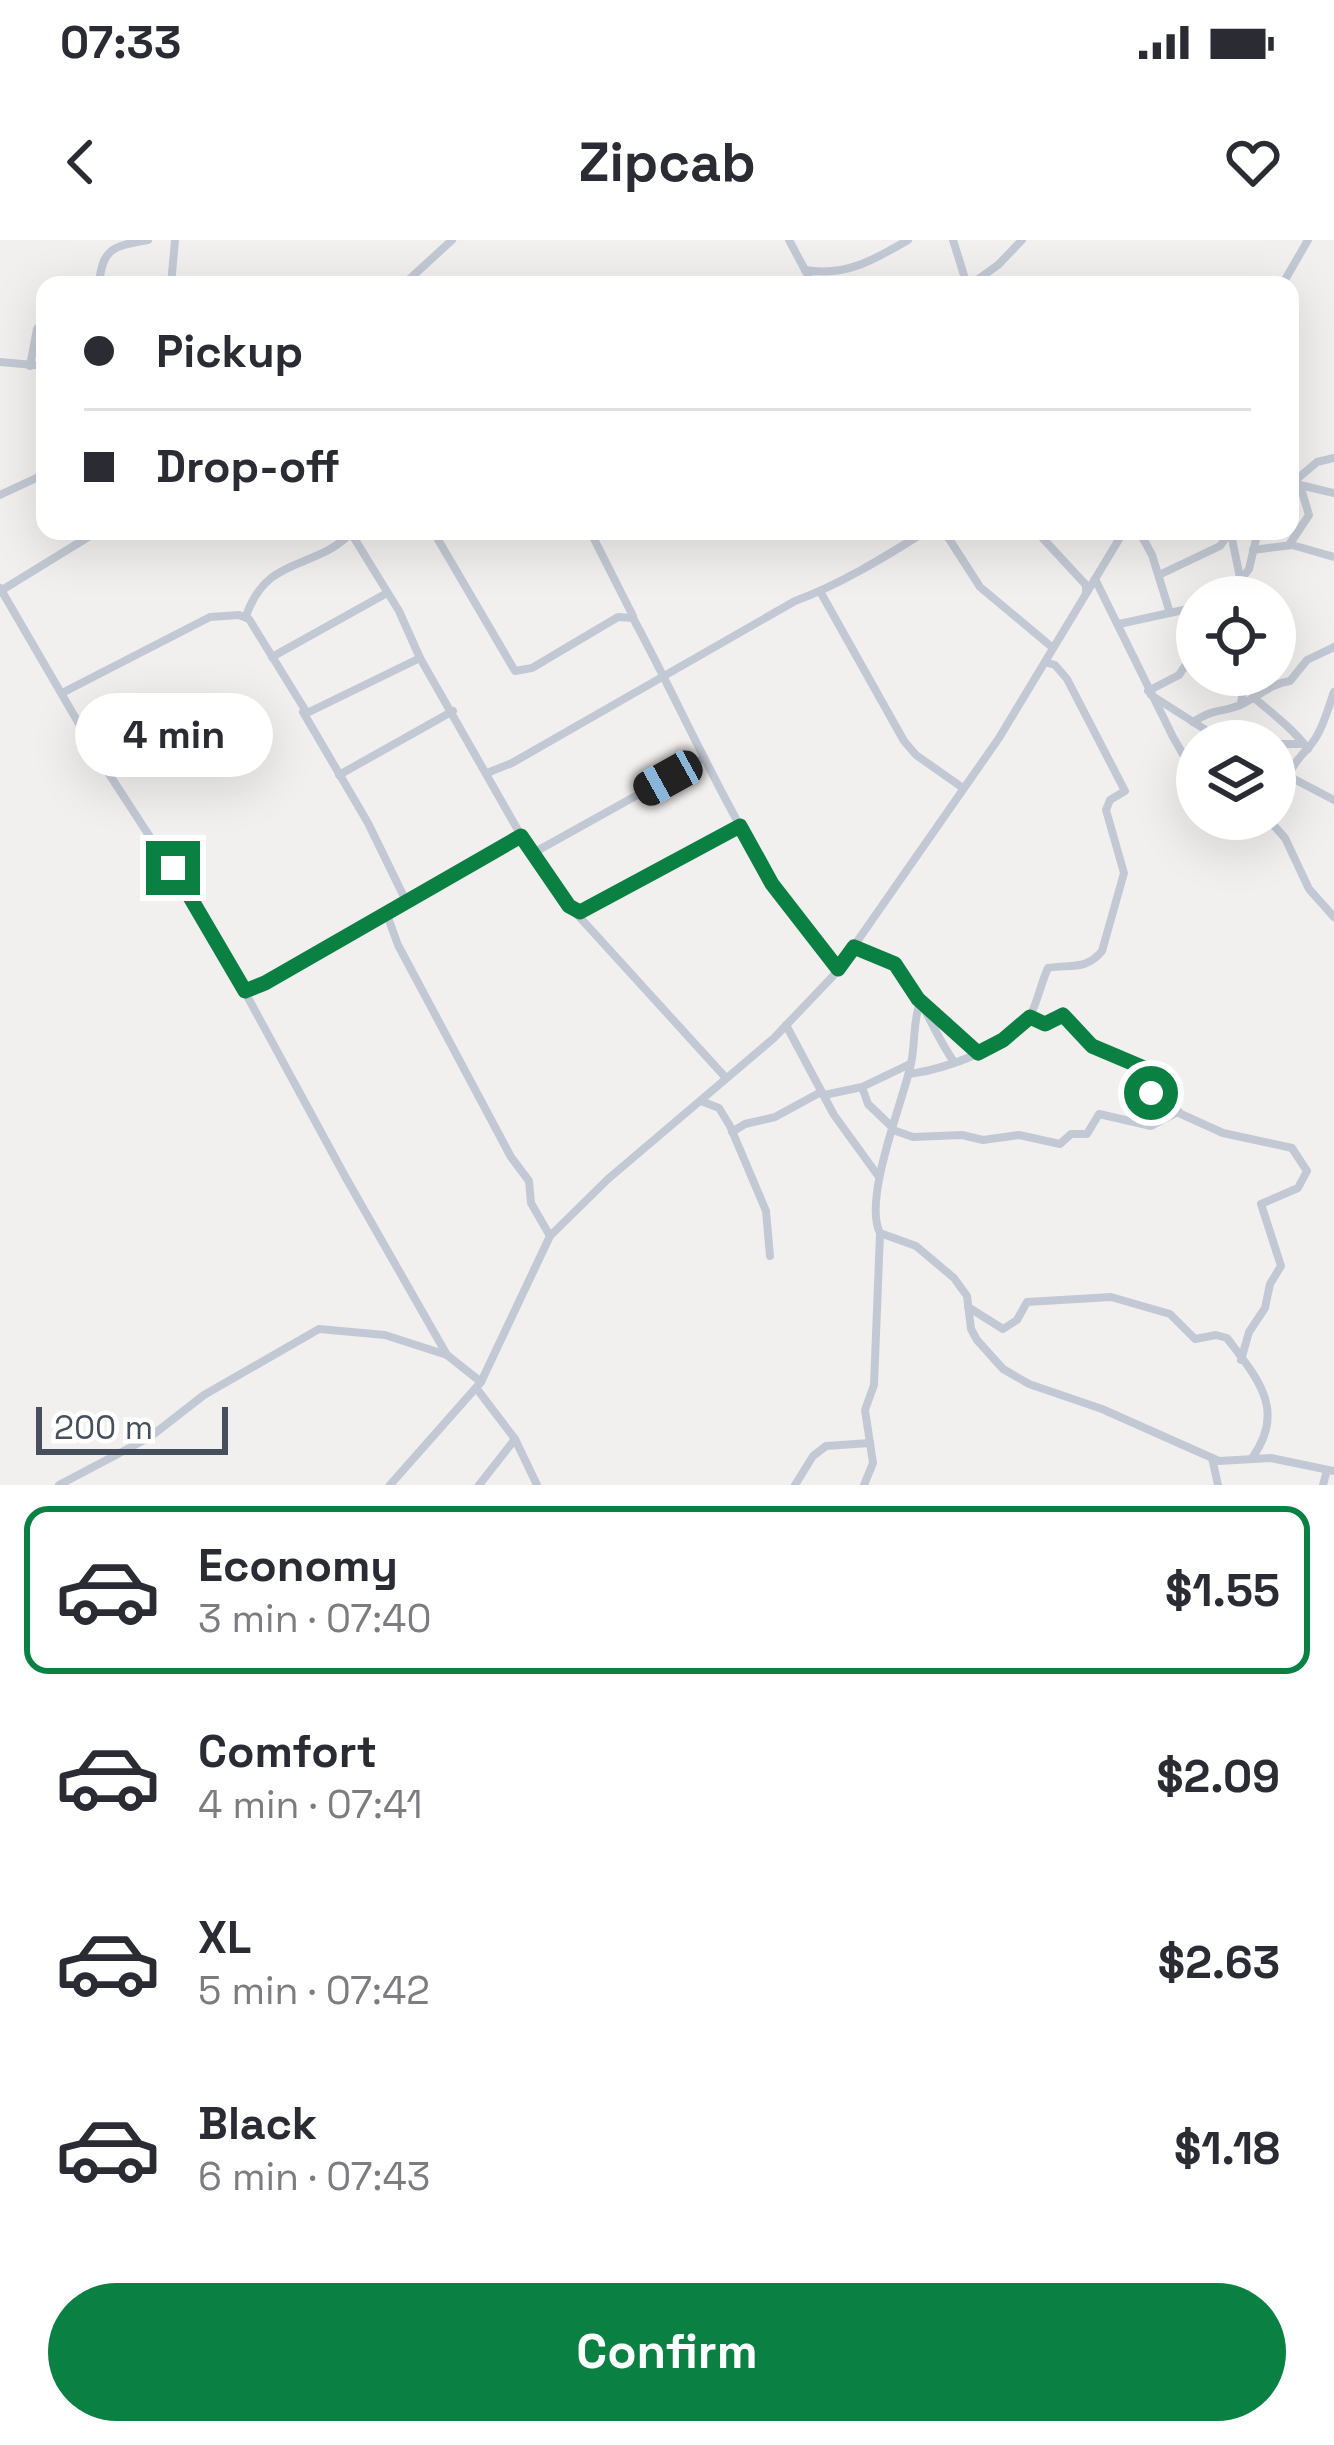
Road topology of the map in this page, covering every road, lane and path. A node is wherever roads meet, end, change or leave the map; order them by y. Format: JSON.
{"nodes":[{"id":1,"x":148,"y":240,"type":"edge"},
{"id":2,"x":175,"y":240,"type":"edge"},
{"id":3,"x":452,"y":240,"type":"edge"},
{"id":4,"x":789,"y":240,"type":"edge"},
{"id":5,"x":908,"y":240,"type":"edge"},
{"id":6,"x":953,"y":240,"type":"edge"},
{"id":7,"x":1022,"y":240,"type":"edge"},
{"id":8,"x":1307,"y":240,"type":"edge"},
{"id":9,"x":805,"y":270,"type":"junction"},
{"id":10,"x":99,"y":276,"type":"edge"},
{"id":11,"x":172,"y":276,"type":"edge"},
{"id":12,"x":414,"y":276,"type":"edge"},
{"id":13,"x":808,"y":276,"type":"edge"},
{"id":14,"x":966,"y":276,"type":"edge"},
{"id":15,"x":982,"y":276,"type":"edge"},
{"id":16,"x":1287,"y":276,"type":"edge"},
{"id":17,"x":36,"y":335,"type":"edge"},
{"id":18,"x":0,"y":362,"type":"edge"},
{"id":19,"x":31,"y":366,"type":"junction"},
{"id":20,"x":36,"y":366,"type":"edge"},
{"id":21,"x":1334,"y":458,"type":"edge"},
{"id":22,"x":36,"y":478,"type":"edge"},
{"id":23,"x":1299,"y":479,"type":"edge"},
{"id":24,"x":1299,"y":485,"type":"edge"},
{"id":25,"x":1334,"y":493,"type":"edge"},
{"id":26,"x":1299,"y":494,"type":"edge"},
{"id":27,"x":0,"y":495,"type":"edge"},
{"id":28,"x":1299,"y":529,"type":"edge"},
{"id":29,"x":83,"y":540,"type":"edge"},
{"id":30,"x":341,"y":540,"type":"edge"},
{"id":31,"x":357,"y":540,"type":"edge"},
{"id":32,"x":438,"y":540,"type":"edge"},
{"id":33,"x":594,"y":540,"type":"edge"},
{"id":34,"x":910,"y":540,"type":"edge"},
{"id":35,"x":950,"y":540,"type":"edge"},
{"id":36,"x":1040,"y":540,"type":"edge"},
{"id":37,"x":1118,"y":540,"type":"edge"},
{"id":38,"x":1142,"y":540,"type":"edge"},
{"id":39,"x":1224,"y":540,"type":"edge"},
{"id":40,"x":1232,"y":540,"type":"edge"},
{"id":41,"x":1256,"y":540,"type":"edge"},
{"id":42,"x":1292,"y":540,"type":"edge"},
{"id":43,"x":1288,"y":546,"type":"junction"},
{"id":44,"x":1253,"y":550,"type":"junction"},
{"id":45,"x":1334,"y":557,"type":"edge"},
{"id":46,"x":1159,"y":575,"type":"junction"},
{"id":47,"x":1239,"y":576,"type":"edge"},
{"id":48,"x":1247,"y":576,"type":"edge"},
{"id":49,"x":1095,"y":578,"type":"junction"},
{"id":50,"x":1,"y":589,"type":"edge"},
{"id":51,"x":1086,"y":592,"type":"junction"},
{"id":52,"x":387,"y":593,"type":"junction"},
{"id":53,"x":821,"y":593,"type":"junction"},
{"id":54,"x":1176,"y":612,"type":"edge"},
{"id":55,"x":1170,"y":613,"type":"junction"},
{"id":56,"x":246,"y":616,"type":"junction"},
{"id":57,"x":633,"y":618,"type":"junction"},
{"id":58,"x":1119,"y":624,"type":"junction"},
{"id":59,"x":1334,"y":647,"type":"edge"},
{"id":60,"x":1053,"y":649,"type":"junction"},
{"id":61,"x":272,"y":657,"type":"junction"},
{"id":62,"x":420,"y":658,"type":"junction"},
{"id":63,"x":1045,"y":662,"type":"junction"},
{"id":64,"x":663,"y":677,"type":"junction"},
{"id":65,"x":1176,"y":677,"type":"edge"},
{"id":66,"x":1334,"y":692,"type":"edge"},
{"id":67,"x":62,"y":693,"type":"junction"},
{"id":68,"x":1149,"y":693,"type":"junction"},
{"id":69,"x":1242,"y":696,"type":"edge"},
{"id":70,"x":1253,"y":697,"type":"junction"},
{"id":71,"x":1240,"y":705,"type":"junction"},
{"id":72,"x":302,"y":710,"type":"junction"},
{"id":73,"x":453,"y":710,"type":"junction"},
{"id":74,"x":1330,"y":715,"type":"edge"},
{"id":75,"x":1190,"y":720,"type":"edge"},
{"id":76,"x":1196,"y":720,"type":"edge"},
{"id":77,"x":1176,"y":741,"type":"edge"},
{"id":78,"x":1296,"y":745,"type":"edge"},
{"id":79,"x":1305,"y":746,"type":"junction"},
{"id":80,"x":704,"y":758,"type":"junction"},
{"id":81,"x":1296,"y":761,"type":"edge"},
{"id":82,"x":488,"y":772,"type":"junction"},
{"id":83,"x":339,"y":775,"type":"junction"},
{"id":84,"x":1296,"y":780,"type":"edge"},
{"id":85,"x":963,"y":788,"type":"junction"},
{"id":86,"x":1334,"y":800,"type":"edge"},
{"id":87,"x":740,"y":826,"type":"junction"},
{"id":88,"x":521,"y":836,"type":"junction"},
{"id":89,"x":1287,"y":840,"type":"edge"},
{"id":90,"x":535,"y":852,"type":"junction"},
{"id":91,"x":406,"y":901,"type":"junction"},
{"id":92,"x":574,"y":910,"type":"junction"},
{"id":93,"x":386,"y":912,"type":"junction"},
{"id":94,"x":1334,"y":916,"type":"edge"},
{"id":95,"x":854,"y":947,"type":"junction"},
{"id":96,"x":838,"y":969,"type":"junction"},
{"id":97,"x":245,"y":991,"type":"junction"},
{"id":98,"x":919,"y":1001,"type":"junction"},
{"id":99,"x":1030,"y":1017,"type":"junction"},
{"id":100,"x":786,"y":1025,"type":"junction"},
{"id":101,"x":978,"y":1053,"type":"junction"},
{"id":102,"x":954,"y":1062,"type":"junction"},
{"id":103,"x":910,"y":1068,"type":"junction"},
{"id":104,"x":726,"y":1078,"type":"junction"},
{"id":105,"x":862,"y":1087,"type":"junction"},
{"id":106,"x":822,"y":1093,"type":"junction"},
{"id":107,"x":700,"y":1101,"type":"junction"},
{"id":108,"x":1178,"y":1112,"type":"junction"},
{"id":109,"x":893,"y":1129,"type":"junction"},
{"id":110,"x":733,"y":1132,"type":"junction"},
{"id":111,"x":880,"y":1179,"type":"junction"},
{"id":112,"x":880,"y":1233,"type":"junction"},
{"id":113,"x":550,"y":1236,"type":"junction"},
{"id":114,"x":770,"y":1256,"type":"dead end"},
{"id":115,"x":968,"y":1307,"type":"junction"},
{"id":116,"x":447,"y":1355,"type":"junction"},
{"id":117,"x":1240,"y":1360,"type":"junction"},
{"id":118,"x":479,"y":1386,"type":"junction"},
{"id":119,"x":514,"y":1439,"type":"junction"},
{"id":120,"x":870,"y":1443,"type":"junction"},
{"id":121,"x":1212,"y":1458,"type":"junction"},
{"id":122,"x":1251,"y":1460,"type":"junction"},
{"id":123,"x":1331,"y":1470,"type":"edge"},
{"id":124,"x":59,"y":1485,"type":"edge"},
{"id":125,"x":390,"y":1485,"type":"edge"},
{"id":126,"x":478,"y":1485,"type":"edge"},
{"id":127,"x":537,"y":1485,"type":"edge"},
{"id":128,"x":795,"y":1485,"type":"edge"},
{"id":129,"x":864,"y":1485,"type":"edge"},
{"id":130,"x":1218,"y":1485,"type":"edge"},
{"id":131,"x":1323,"y":1485,"type":"edge"}],
"edges":[{"from":1,"to":10,"type":"street"},
{"from":2,"to":11,"type":"street"},
{"from":3,"to":12,"type":"street"},
{"from":4,"to":9,"type":"street"},
{"from":5,"to":9,"type":"street"},
{"from":6,"to":14,"type":"street"},
{"from":7,"to":15,"type":"street"},
{"from":8,"to":16,"type":"street"},
{"from":9,"to":13,"type":"street"},
{"from":17,"to":19,"type":"street"},
{"from":18,"to":19,"type":"street"},
{"from":19,"to":20,"type":"street"},
{"from":21,"to":23,"type":"street"},
{"from":22,"to":27,"type":"street"},
{"from":24,"to":25,"type":"street"},
{"from":26,"to":28,"type":"street"},
{"from":29,"to":50,"type":"street"},
{"from":30,"to":56,"type":"street"},
{"from":31,"to":52,"type":"street"},
{"from":32,"to":57,"type":"street"},
{"from":33,"to":57,"type":"street"},
{"from":34,"to":53,"type":"street"},
{"from":35,"to":60,"type":"street"},
{"from":36,"to":51,"type":"street"},
{"from":37,"to":49,"type":"street"},
{"from":38,"to":46,"type":"street"},
{"from":39,"to":46,"type":"street"},
{"from":40,"to":47,"type":"street"},
{"from":41,"to":44,"type":"street"},
{"from":42,"to":43,"type":"street"},
{"from":43,"to":44,"type":"street"},
{"from":43,"to":45,"type":"street"},
{"from":44,"to":48,"type":"street"},
{"from":46,"to":55,"type":"street"},
{"from":49,"to":51,"type":"street"},
{"from":49,"to":58,"type":"street"},
{"from":50,"to":67,"type":"street"},
{"from":51,"to":60,"type":"street"},
{"from":52,"to":61,"type":"street"},
{"from":52,"to":62,"type":"street"},
{"from":53,"to":64,"type":"street"},
{"from":53,"to":85,"type":"street"},
{"from":54,"to":55,"type":"street"},
{"from":55,"to":58,"type":"street"},
{"from":56,"to":61,"type":"street"},
{"from":56,"to":67,"type":"street"},
{"from":57,"to":64,"type":"street"},
{"from":58,"to":68,"type":"street"},
{"from":59,"to":70,"type":"street"},
{"from":60,"to":63,"type":"street"},
{"from":61,"to":72,"type":"street"},
{"from":62,"to":72,"type":"street"},
{"from":62,"to":73,"type":"street"},
{"from":63,"to":85,"type":"street"},
{"from":63,"to":99,"type":"street"},
{"from":64,"to":80,"type":"street"},
{"from":64,"to":82,"type":"street"},
{"from":65,"to":68,"type":"street"},
{"from":66,"to":74,"type":"street"},
{"from":67,"to":97,"type":"street"},
{"from":68,"to":75,"type":"street"},
{"from":68,"to":77,"type":"street"},
{"from":69,"to":71,"type":"street"},
{"from":70,"to":71,"type":"street"},
{"from":70,"to":79,"type":"street"},
{"from":71,"to":76,"type":"street"},
{"from":72,"to":83,"type":"street"},
{"from":73,"to":82,"type":"street"},
{"from":73,"to":83,"type":"street"},
{"from":74,"to":79,"type":"street"},
{"from":78,"to":79,"type":"street"},
{"from":79,"to":81,"type":"street"},
{"from":80,"to":87,"type":"street"},
{"from":80,"to":90,"type":"street"},
{"from":82,"to":88,"type":"street"},
{"from":83,"to":91,"type":"street"},
{"from":84,"to":86,"type":"street"},
{"from":85,"to":95,"type":"street"},
{"from":87,"to":92,"type":"street"},
{"from":87,"to":96,"type":"street"},
{"from":88,"to":90,"type":"street"},
{"from":88,"to":91,"type":"street"},
{"from":89,"to":94,"type":"street"},
{"from":90,"to":92,"type":"street"},
{"from":91,"to":93,"type":"street"},
{"from":92,"to":104,"type":"street"},
{"from":93,"to":97,"type":"street"},
{"from":93,"to":113,"type":"street"},
{"from":95,"to":96,"type":"street"},
{"from":95,"to":98,"type":"street"},
{"from":96,"to":100,"type":"street"},
{"from":97,"to":116,"type":"street"},
{"from":98,"to":101,"type":"street"},
{"from":98,"to":102,"type":"street"},
{"from":98,"to":103,"type":"street"},
{"from":99,"to":101,"type":"street"},
{"from":99,"to":108,"type":"street"},
{"from":100,"to":104,"type":"street"},
{"from":100,"to":106,"type":"street"},
{"from":101,"to":102,"type":"street"},
{"from":102,"to":103,"type":"street"},
{"from":103,"to":105,"type":"street"},
{"from":103,"to":109,"type":"street"},
{"from":104,"to":107,"type":"street"},
{"from":105,"to":106,"type":"street"},
{"from":105,"to":109,"type":"street"},
{"from":106,"to":110,"type":"street"},
{"from":106,"to":111,"type":"street"},
{"from":107,"to":110,"type":"street"},
{"from":107,"to":113,"type":"street"},
{"from":108,"to":109,"type":"street"},
{"from":108,"to":117,"type":"street"},
{"from":109,"to":111,"type":"street"},
{"from":110,"to":114,"type":"street"},
{"from":111,"to":112,"type":"street"},
{"from":112,"to":115,"type":"street"},
{"from":112,"to":120,"type":"street"},
{"from":113,"to":118,"type":"street"},
{"from":115,"to":117,"type":"street"},
{"from":115,"to":121,"type":"street"},
{"from":116,"to":118,"type":"street"},
{"from":116,"to":124,"type":"street"},
{"from":117,"to":122,"type":"street"},
{"from":118,"to":119,"type":"street"},
{"from":118,"to":125,"type":"street"},
{"from":119,"to":126,"type":"street"},
{"from":119,"to":127,"type":"street"},
{"from":120,"to":128,"type":"street"},
{"from":120,"to":129,"type":"street"},
{"from":121,"to":122,"type":"street"},
{"from":121,"to":130,"type":"street"},
{"from":122,"to":123,"type":"street"},
{"from":123,"to":131,"type":"street"}]}
